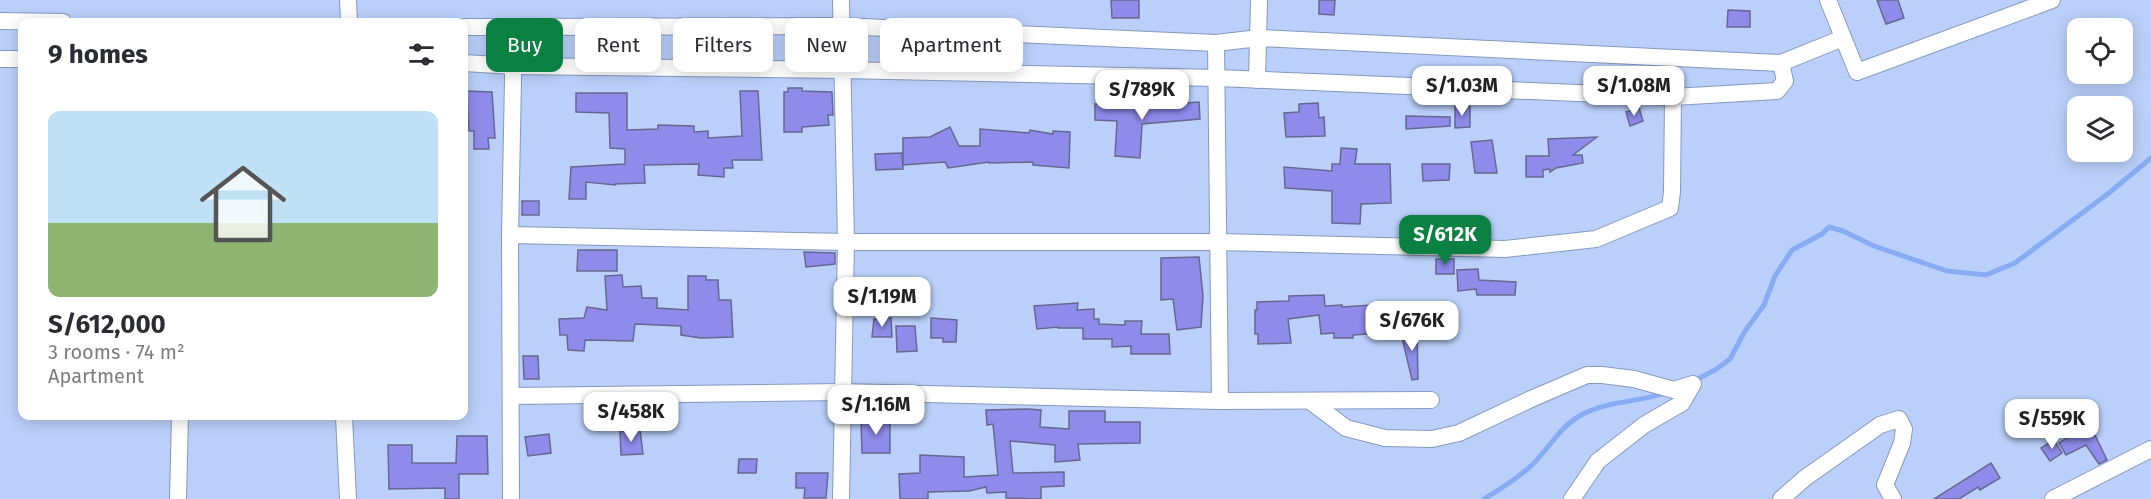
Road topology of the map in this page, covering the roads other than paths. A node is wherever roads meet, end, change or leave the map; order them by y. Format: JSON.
{"nodes":[{"id":1,"x":348,"y":0,"type":"edge"},
{"id":2,"x":841,"y":0,"type":"edge"},
{"id":3,"x":1259,"y":0,"type":"edge"},
{"id":4,"x":1828,"y":0,"type":"edge"},
{"id":5,"x":2052,"y":0,"type":"edge"},
{"id":6,"x":349,"y":18,"type":"edge"},
{"id":7,"x":841,"y":18,"type":"edge"},
{"id":8,"x":0,"y":21,"type":"edge"},
{"id":9,"x":18,"y":21,"type":"edge"},
{"id":10,"x":785,"y":26,"type":"edge"},
{"id":11,"x":468,"y":27,"type":"edge"},
{"id":12,"x":486,"y":27,"type":"edge"},
{"id":13,"x":563,"y":27,"type":"edge"},
{"id":14,"x":868,"y":27,"type":"edge"},
{"id":15,"x":1259,"y":38,"type":"junction"},
{"id":16,"x":1843,"y":38,"type":"junction"},
{"id":17,"x":1216,"y":42,"type":"junction"},
{"id":18,"x":0,"y":59,"type":"edge"},
{"id":19,"x":18,"y":59,"type":"edge"},
{"id":20,"x":468,"y":63,"type":"edge"},
{"id":21,"x":1781,"y":63,"type":"junction"},
{"id":22,"x":486,"y":64,"type":"edge"},
{"id":23,"x":563,"y":67,"type":"edge"},
{"id":24,"x":785,"y":69,"type":"edge"},
{"id":25,"x":868,"y":71,"type":"edge"},
{"id":26,"x":513,"y":72,"type":"edge"},
{"id":27,"x":842,"y":72,"type":"edge"},
{"id":28,"x":1217,"y":78,"type":"junction"},
{"id":29,"x":1257,"y":80,"type":"junction"},
{"id":30,"x":1673,"y":97,"type":"junction"},
{"id":31,"x":510,"y":235,"type":"junction"},
{"id":32,"x":846,"y":242,"type":"junction"},
{"id":33,"x":1218,"y":242,"type":"junction"},
{"id":34,"x":843,"y":392,"type":"junction"},
{"id":35,"x":511,"y":396,"type":"junction"},
{"id":36,"x":1310,"y":400,"type":"junction"},
{"id":37,"x":1431,"y":400,"type":"dead end"},
{"id":38,"x":1220,"y":401,"type":"junction"},
{"id":39,"x":180,"y":420,"type":"edge"},
{"id":40,"x":344,"y":420,"type":"edge"},
{"id":41,"x":2151,"y":449,"type":"edge"},
{"id":42,"x":1583,"y":482,"type":"junction"},
{"id":43,"x":178,"y":499,"type":"edge"},
{"id":44,"x":348,"y":499,"type":"edge"},
{"id":45,"x":511,"y":499,"type":"edge"},
{"id":46,"x":841,"y":499,"type":"edge"},
{"id":47,"x":1564,"y":499,"type":"edge"},
{"id":48,"x":1572,"y":499,"type":"edge"},
{"id":49,"x":1781,"y":499,"type":"edge"},
{"id":50,"x":1893,"y":499,"type":"edge"},
{"id":51,"x":2053,"y":499,"type":"edge"}],
"edges":[{"from":1,"to":6,"type":"street"},
{"from":2,"to":7,"type":"street"},
{"from":3,"to":15,"type":"street"},
{"from":4,"to":16,"type":"street"},
{"from":5,"to":16,"type":"street"},
{"from":8,"to":9,"type":"street"},
{"from":10,"to":13,"type":"street"},
{"from":11,"to":12,"type":"street"},
{"from":14,"to":17,"type":"street"},
{"from":15,"to":17,"type":"street"},
{"from":15,"to":21,"type":"street"},
{"from":15,"to":29,"type":"street"},
{"from":16,"to":21,"type":"street"},
{"from":17,"to":28,"type":"street"},
{"from":18,"to":19,"type":"street"},
{"from":20,"to":22,"type":"street"},
{"from":21,"to":30,"type":"street"},
{"from":23,"to":24,"type":"street"},
{"from":25,"to":28,"type":"street"},
{"from":26,"to":31,"type":"street"},
{"from":27,"to":32,"type":"street"},
{"from":28,"to":29,"type":"street"},
{"from":28,"to":33,"type":"street"},
{"from":29,"to":30,"type":"street"},
{"from":30,"to":33,"type":"street"},
{"from":31,"to":32,"type":"street"},
{"from":31,"to":35,"type":"street"},
{"from":32,"to":33,"type":"street"},
{"from":32,"to":34,"type":"street"},
{"from":33,"to":38,"type":"street"},
{"from":34,"to":35,"type":"street"},
{"from":34,"to":38,"type":"street"},
{"from":34,"to":46,"type":"street"},
{"from":35,"to":45,"type":"street"},
{"from":36,"to":37,"type":"street"},
{"from":36,"to":38,"type":"street"},
{"from":36,"to":42,"type":"street"},
{"from":39,"to":43,"type":"street"},
{"from":40,"to":44,"type":"street"},
{"from":41,"to":51,"type":"street"},
{"from":42,"to":47,"type":"street"},
{"from":42,"to":48,"type":"street"},
{"from":49,"to":50,"type":"street"}]}
